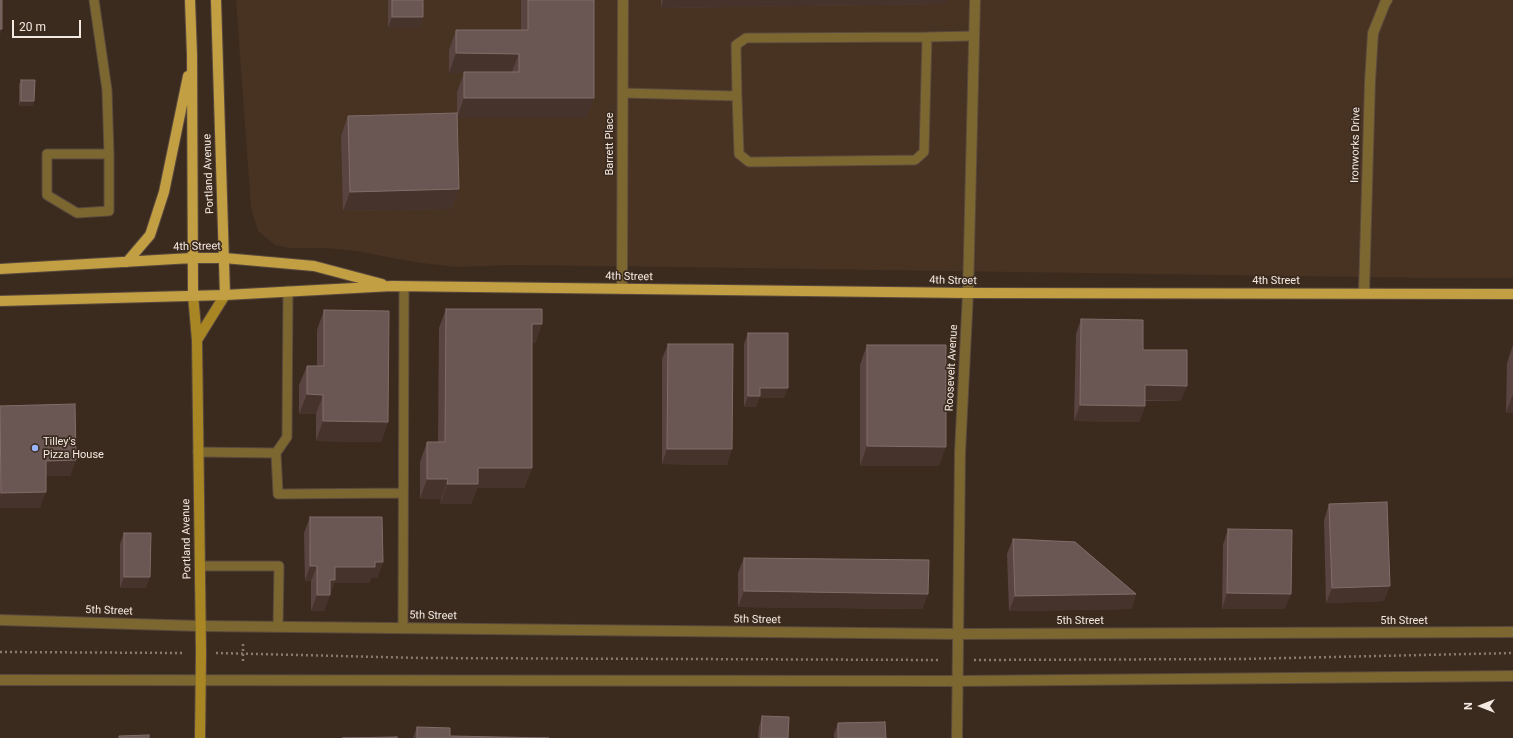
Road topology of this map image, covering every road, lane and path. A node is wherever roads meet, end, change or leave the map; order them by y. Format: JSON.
{"nodes":[{"id":1,"x":94,"y":0,"type":"edge"},
{"id":2,"x":190,"y":0,"type":"edge"},
{"id":3,"x":216,"y":0,"type":"edge"},
{"id":4,"x":623,"y":0,"type":"edge"},
{"id":5,"x":975,"y":0,"type":"edge"},
{"id":6,"x":1387,"y":0,"type":"edge"},
{"id":7,"x":974,"y":36,"type":"junction"},
{"id":8,"x":926,"y":37,"type":"junction"},
{"id":9,"x":192,"y":55,"type":"junction"},
{"id":10,"x":623,"y":93,"type":"junction"},
{"id":11,"x":737,"y":96,"type":"junction"},
{"id":12,"x":109,"y":154,"type":"junction"},
{"id":13,"x":192,"y":258,"type":"junction"},
{"id":14,"x":224,"y":258,"type":"junction"},
{"id":15,"x":127,"y":262,"type":"junction"},
{"id":16,"x":0,"y":268,"type":"edge"},
{"id":17,"x":392,"y":286,"type":"junction"},
{"id":18,"x":404,"y":286,"type":"junction"},
{"id":19,"x":622,"y":289,"type":"junction"},
{"id":20,"x":288,"y":292,"type":"junction"},
{"id":21,"x":968,"y":293,"type":"junction"},
{"id":22,"x":1364,"y":294,"type":"junction"},
{"id":23,"x":1513,"y":294,"type":"edge"},
{"id":24,"x":193,"y":295,"type":"junction"},
{"id":25,"x":225,"y":295,"type":"junction"},
{"id":26,"x":0,"y":301,"type":"edge"},
{"id":27,"x":197,"y":340,"type":"junction"},
{"id":28,"x":198,"y":452,"type":"junction"},
{"id":29,"x":276,"y":453,"type":"junction"},
{"id":30,"x":403,"y":493,"type":"junction"},
{"id":31,"x":200,"y":566,"type":"junction"},
{"id":32,"x":0,"y":620,"type":"edge"},
{"id":33,"x":200,"y":626,"type":"junction"},
{"id":34,"x":278,"y":627,"type":"junction"},
{"id":35,"x":403,"y":628,"type":"junction"},
{"id":36,"x":1513,"y":632,"type":"edge"},
{"id":37,"x":958,"y":634,"type":"junction"},
{"id":38,"x":243,"y":644,"type":"dead end"},
{"id":39,"x":0,"y":652,"type":"edge"},
{"id":40,"x":201,"y":653,"type":"junction"},
{"id":41,"x":243,"y":654,"type":"junction"},
{"id":42,"x":1513,"y":654,"type":"edge"},
{"id":43,"x":958,"y":660,"type":"junction"},
{"id":44,"x":243,"y":667,"type":"dead end"},
{"id":45,"x":1513,"y":676,"type":"edge"},
{"id":46,"x":0,"y":680,"type":"edge"},
{"id":47,"x":200,"y":681,"type":"junction"},
{"id":48,"x":958,"y":681,"type":"junction"},
{"id":49,"x":200,"y":738,"type":"edge"},
{"id":50,"x":957,"y":738,"type":"edge"}],
"edges":[{"from":1,"to":12,"type":"lane"},
{"from":2,"to":9,"type":"main road","name":"Portland Avenue"},
{"from":3,"to":14,"type":"main road","name":"Portland Avenue"},
{"from":4,"to":10,"type":"street","name":"Barrett Place"},
{"from":5,"to":7,"type":"street","name":"Roosevelt Avenue"},
{"from":6,"to":22,"type":"street","name":"Ironworks Drive"},
{"from":7,"to":8,"type":"lane"},
{"from":7,"to":21,"type":"street","name":"Roosevelt Avenue"},
{"from":8,"to":11,"type":"lane"},
{"from":8,"to":11,"type":"lane"},
{"from":9,"to":13,"type":"main road","name":"Portland Avenue"},
{"from":9,"to":15,"type":"main road"},
{"from":10,"to":11,"type":"lane"},
{"from":10,"to":19,"type":"street","name":"Barrett Place"},
{"from":12,"to":12,"type":"lane"},
{"from":13,"to":14,"type":"main road","name":"4th Street"},
{"from":13,"to":15,"type":"main road","name":"4th Street"},
{"from":13,"to":24,"type":"main road","name":"Portland Avenue"},
{"from":14,"to":17,"type":"main road","name":"4th Street"},
{"from":14,"to":25,"type":"main road","name":"Portland Avenue"},
{"from":15,"to":16,"type":"main road","name":"4th Street"},
{"from":17,"to":18,"type":"main road","name":"4th Street"},
{"from":17,"to":20,"type":"main road","name":"4th Street"},
{"from":18,"to":19,"type":"main road","name":"4th Street"},
{"from":18,"to":30,"type":"lane"},
{"from":19,"to":21,"type":"main road","name":"4th Street"},
{"from":20,"to":25,"type":"main road","name":"4th Street"},
{"from":20,"to":29,"type":"lane"},
{"from":21,"to":22,"type":"main road","name":"4th Street"},
{"from":21,"to":37,"type":"street","name":"Roosevelt Avenue"},
{"from":22,"to":23,"type":"main road","name":"4th Street"},
{"from":24,"to":25,"type":"main road","name":"4th Street"},
{"from":24,"to":26,"type":"main road","name":"4th Street"},
{"from":24,"to":27,"type":"street","name":"Portland Avenue"},
{"from":25,"to":27,"type":"street"},
{"from":27,"to":28,"type":"street","name":"Portland Avenue"},
{"from":28,"to":29,"type":"lane"},
{"from":28,"to":31,"type":"street","name":"Portland Avenue"},
{"from":29,"to":30,"type":"lane"},
{"from":30,"to":35,"type":"lane"},
{"from":31,"to":33,"type":"street","name":"Portland Avenue"},
{"from":31,"to":34,"type":"lane"},
{"from":32,"to":33,"type":"street","name":"5th Street"},
{"from":33,"to":34,"type":"street","name":"5th Street"},
{"from":33,"to":40,"type":"street","name":"Portland Avenue"},
{"from":34,"to":35,"type":"street","name":"5th Street"},
{"from":35,"to":37,"type":"street","name":"5th Street"},
{"from":36,"to":37,"type":"street","name":"5th Street"},
{"from":37,"to":43,"type":"street","name":"Roosevelt Avenue"},
{"from":38,"to":41,"type":"path"},
{"from":39,"to":40,"type":"path"},
{"from":40,"to":41,"type":"path"},
{"from":40,"to":47,"type":"street","name":"Portland Avenue"},
{"from":41,"to":43,"type":"path"},
{"from":41,"to":44,"type":"path"},
{"from":42,"to":43,"type":"path"},
{"from":43,"to":48,"type":"street","name":"Roosevelt Avenue"},
{"from":45,"to":48,"type":"street"},
{"from":46,"to":47,"type":"street"},
{"from":47,"to":48,"type":"street"},
{"from":47,"to":49,"type":"street","name":"Portland Avenue"},
{"from":48,"to":50,"type":"street","name":"Roosevelt Avenue"}]}
